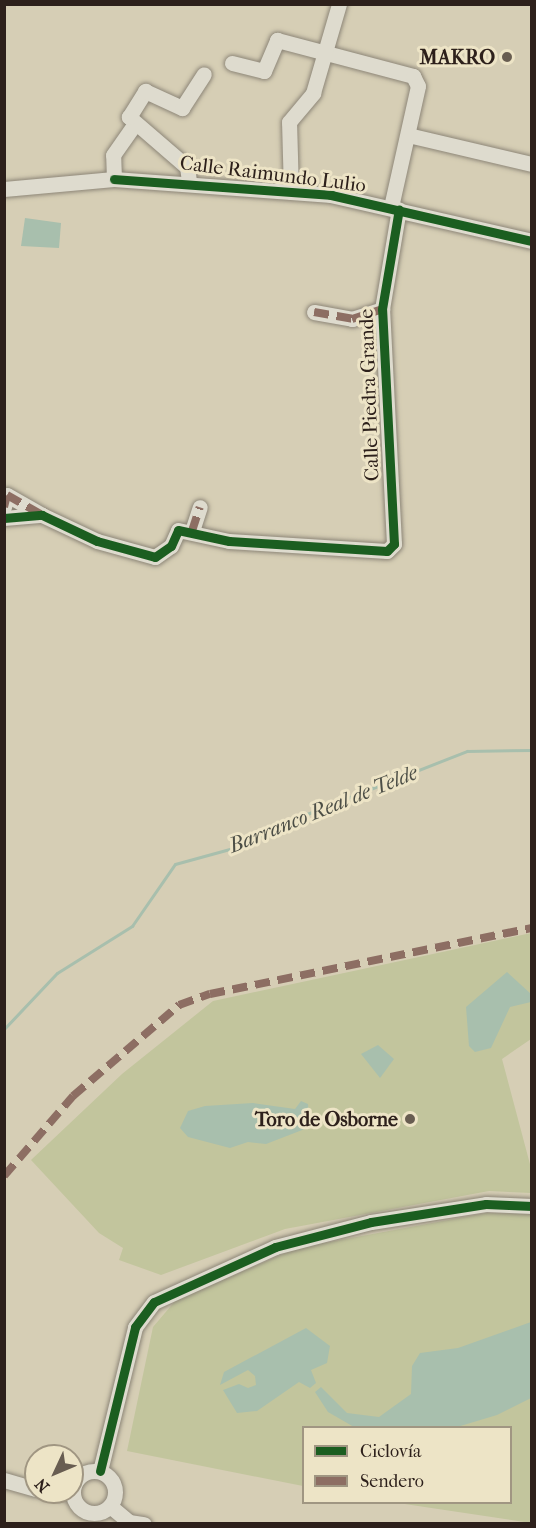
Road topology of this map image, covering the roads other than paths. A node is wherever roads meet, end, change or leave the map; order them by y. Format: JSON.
{"nodes":[{"id":1,"x":339,"y":4,"type":"edge"},
{"id":2,"x":327,"y":50,"type":"junction"},
{"id":3,"x":232,"y":63,"type":"dead end"},
{"id":4,"x":204,"y":74,"type":"dead end"},
{"id":5,"x":133,"y":126,"type":"junction"},
{"id":6,"x":408,"y":135,"type":"junction"},
{"id":7,"x":531,"y":164,"type":"edge"},
{"id":8,"x":114,"y":179,"type":"junction"},
{"id":9,"x":189,"y":181,"type":"junction"},
{"id":10,"x":4,"y":189,"type":"edge"},
{"id":11,"x":291,"y":192,"type":"junction"},
{"id":12,"x":395,"y":208,"type":"junction"},
{"id":13,"x":530,"y":236,"type":"edge"},
{"id":14,"x":382,"y":309,"type":"junction"},
{"id":15,"x":314,"y":312,"type":"dead end"},
{"id":16,"x":4,"y":507,"type":"edge"},
{"id":17,"x":200,"y":507,"type":"dead end"},
{"id":18,"x":42,"y":515,"type":"junction"},
{"id":19,"x":4,"y":518,"type":"edge"},
{"id":20,"x":192,"y":531,"type":"junction"},
{"id":21,"x":531,"y":1206,"type":"edge"},
{"id":22,"x":100,"y":1471,"type":"junction"},
{"id":23,"x":84,"y":1476,"type":"edge"},
{"id":24,"x":4,"y":1480,"type":"edge"},
{"id":25,"x":24,"y":1486,"type":"edge"},
{"id":26,"x":78,"y":1504,"type":"edge"},
{"id":27,"x":110,"y":1506,"type":"junction"},
{"id":28,"x":144,"y":1524,"type":"edge"}],
"edges":[{"from":1,"to":2,"type":"street"},
{"from":2,"to":3,"type":"street"},
{"from":2,"to":6,"type":"street","name":"Calle Piedra Grande"},
{"from":2,"to":11,"type":"street"},
{"from":4,"to":5,"type":"street"},
{"from":5,"to":8,"type":"street"},
{"from":5,"to":9,"type":"street"},
{"from":6,"to":7,"type":"street"},
{"from":6,"to":12,"type":"street","name":"Calle Piedra Grande"},
{"from":8,"to":9,"type":"street","name":"Calle Raimundo Lulio"},
{"from":8,"to":10,"type":"street","name":"Calle Raimundo Lulio"},
{"from":9,"to":11,"type":"street","name":"Calle Raimundo Lulio"},
{"from":11,"to":12,"type":"street","name":"Calle Raimundo Lulio"},
{"from":12,"to":13,"type":"street","name":"Calle Raimundo Lulio"},
{"from":12,"to":14,"type":"street","name":"Calle Piedra Grande"},
{"from":14,"to":15,"type":"street"},
{"from":14,"to":20,"type":"street","name":"Calle Piedra Grande"},
{"from":16,"to":18,"type":"street"},
{"from":17,"to":20,"type":"street"},
{"from":18,"to":19,"type":"street"},
{"from":18,"to":20,"type":"street"},
{"from":21,"to":22,"type":"street"},
{"from":22,"to":23,"type":"street"},
{"from":22,"to":27,"type":"street"},
{"from":24,"to":25,"type":"street"},
{"from":26,"to":27,"type":"street"},
{"from":27,"to":28,"type":"street"}]}
